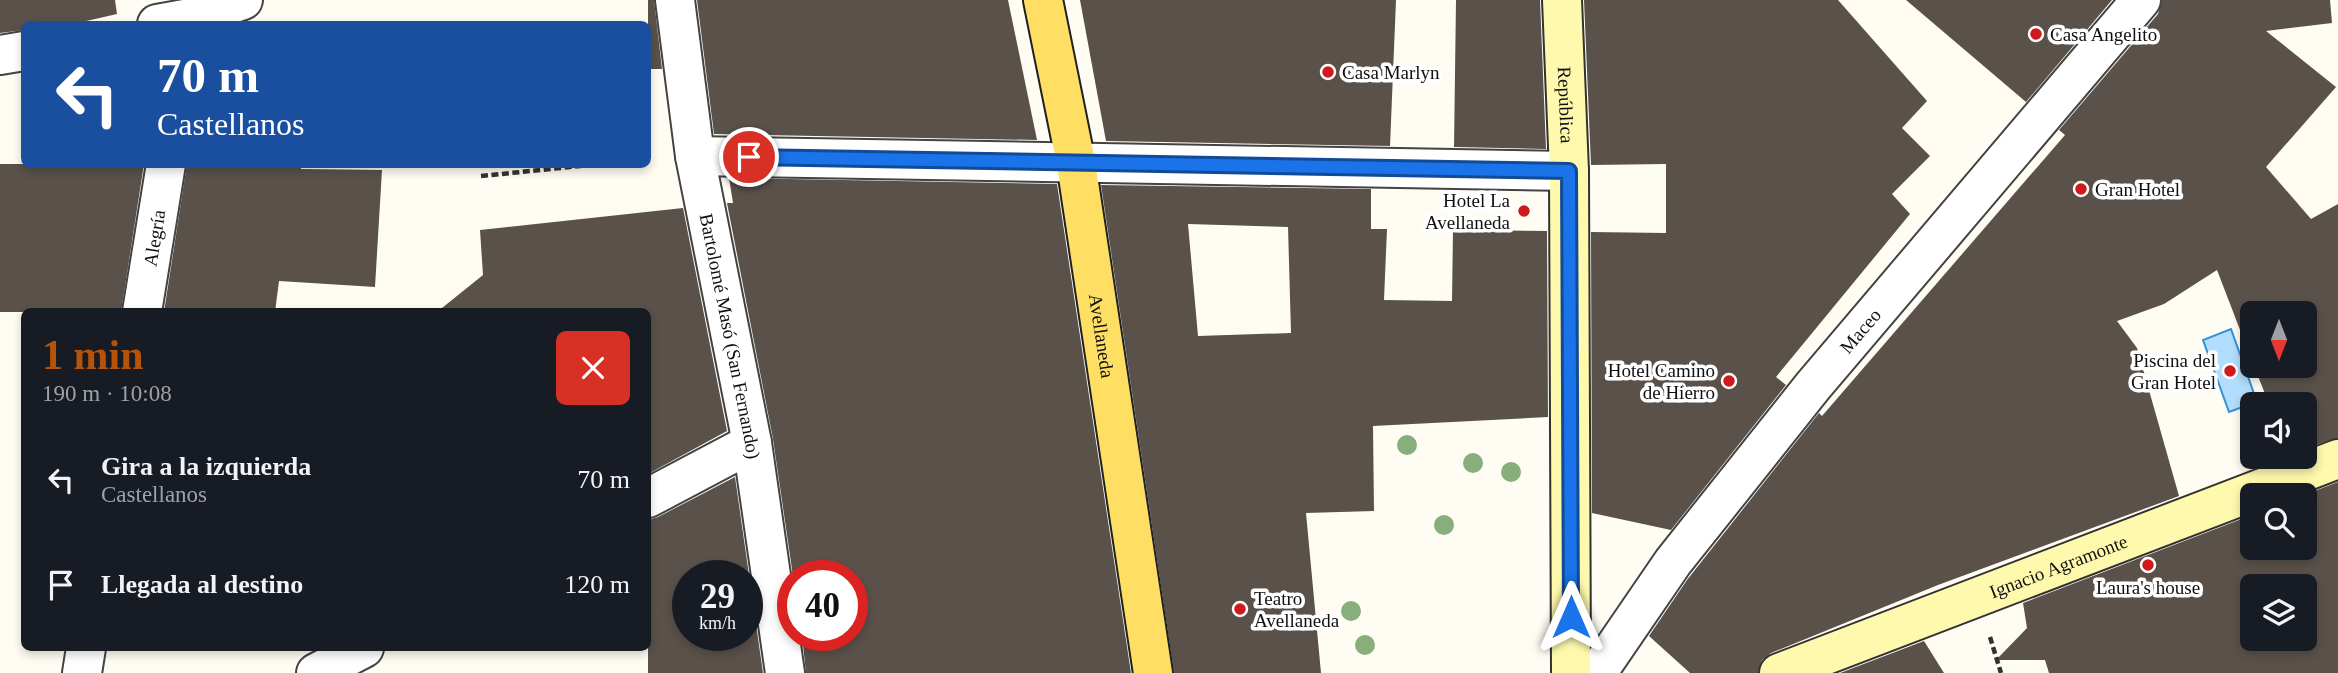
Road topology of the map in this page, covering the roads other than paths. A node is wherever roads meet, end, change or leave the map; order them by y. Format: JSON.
{"nodes":[{"id":1,"x":243,"y":0,"type":"edge"},
{"id":2,"x":675,"y":0,"type":"edge"},
{"id":3,"x":1043,"y":0,"type":"edge"},
{"id":4,"x":1562,"y":0,"type":"edge"},
{"id":5,"x":2141,"y":0,"type":"edge"},
{"id":6,"x":182,"y":21,"type":"edge"},
{"id":7,"x":21,"y":52,"type":"edge"},
{"id":8,"x":0,"y":55,"type":"edge"},
{"id":9,"x":695,"y":156,"type":"junction"},
{"id":10,"x":1076,"y":163,"type":"junction"},
{"id":11,"x":165,"y":168,"type":"edge"},
{"id":12,"x":1569,"y":171,"type":"junction"},
{"id":13,"x":143,"y":308,"type":"edge"},
{"id":14,"x":752,"y":443,"type":"junction"},
{"id":15,"x":2338,"y":459,"type":"edge"},
{"id":16,"x":651,"y":496,"type":"edge"},
{"id":17,"x":86,"y":651,"type":"edge"},
{"id":18,"x":358,"y":651,"type":"edge"},
{"id":19,"x":82,"y":673,"type":"edge"},
{"id":20,"x":316,"y":673,"type":"edge"},
{"id":21,"x":785,"y":673,"type":"edge"},
{"id":22,"x":1153,"y":673,"type":"edge"},
{"id":23,"x":1571,"y":673,"type":"edge"},
{"id":24,"x":1597,"y":673,"type":"edge"},
{"id":25,"x":1779,"y":673,"type":"edge"}],
"edges":[{"from":1,"to":6,"type":"street"},
{"from":2,"to":9,"type":"street","name":"Bartolomé Masó (San Fernando)"},
{"from":3,"to":10,"type":"main road","name":"Avellaneda"},
{"from":4,"to":12,"type":"street","name":"República"},
{"from":5,"to":24,"type":"street","name":"Maceo"},
{"from":7,"to":8,"type":"street"},
{"from":9,"to":10,"type":"street"},
{"from":9,"to":14,"type":"street","name":"Bartolomé Masó (San Fernando)"},
{"from":10,"to":12,"type":"street"},
{"from":10,"to":22,"type":"main road","name":"Avellaneda"},
{"from":11,"to":13,"type":"street","name":"Alegría"},
{"from":12,"to":23,"type":"street","name":"República"},
{"from":14,"to":16,"type":"street"},
{"from":14,"to":21,"type":"street","name":"Bartolomé Masó (San Fernando)"},
{"from":15,"to":25,"type":"street","name":"Ignacio Agramonte"},
{"from":17,"to":19,"type":"street"},
{"from":18,"to":20,"type":"street"}]}
